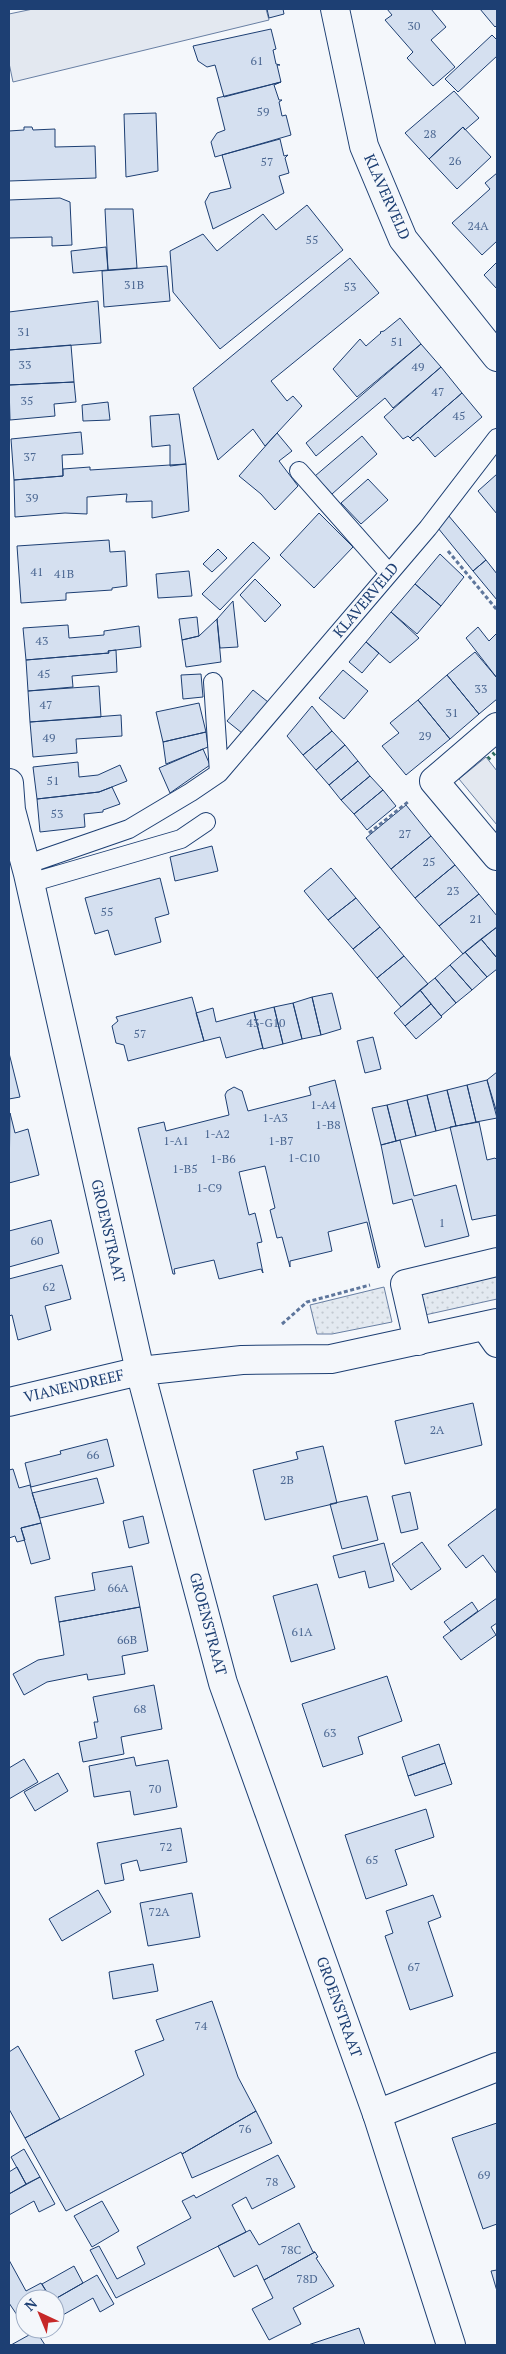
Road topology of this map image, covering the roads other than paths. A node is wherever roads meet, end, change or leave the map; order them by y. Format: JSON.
{"nodes":[{"id":1,"x":335,"y":9,"type":"edge"},
{"id":2,"x":497,"y":356,"type":"edge"},
{"id":3,"x":497,"y":438,"type":"edge"},
{"id":4,"x":300,"y":471,"type":"dead end"},
{"id":5,"x":389,"y":573,"type":"junction"},
{"id":6,"x":212,"y":682,"type":"dead end"},
{"id":7,"x":497,"y":727,"type":"edge"},
{"id":8,"x":219,"y":773,"type":"junction"},
{"id":9,"x":9,"y":783,"type":"edge"},
{"id":10,"x":206,"y":822,"type":"dead end"},
{"id":11,"x":497,"y":856,"type":"edge"},
{"id":12,"x":28,"y":874,"type":"junction"},
{"id":13,"x":497,"y":1262,"type":"edge"},
{"id":14,"x":493,"y":1331,"type":"edge"},
{"id":15,"x":418,"y":1341,"type":"junction"},
{"id":16,"x":140,"y":1370,"type":"junction"},
{"id":17,"x":9,"y":1402,"type":"edge"},
{"id":18,"x":497,"y":2067,"type":"edge"},
{"id":19,"x":377,"y":2114,"type":"junction"},
{"id":20,"x":451,"y":2345,"type":"edge"}],
"edges":[{"from":1,"to":2,"type":"street","name":"KLAVERVELD"},
{"from":3,"to":5,"type":"lane","name":"KLAVERVELD"},
{"from":4,"to":5,"type":"lane"},
{"from":5,"to":8,"type":"lane","name":"KLAVERVELD"},
{"from":6,"to":8,"type":"lane"},
{"from":7,"to":11,"type":"street"},
{"from":8,"to":12,"type":"lane"},
{"from":9,"to":12,"type":"street","name":"GROENSTRAAT"},
{"from":10,"to":12,"type":"lane"},
{"from":12,"to":16,"type":"street","name":"GROENSTRAAT"},
{"from":13,"to":15,"type":"street"},
{"from":14,"to":15,"type":"street","name":"VIANENDREEF"},
{"from":15,"to":16,"type":"street","name":"VIANENDREEF"},
{"from":16,"to":17,"type":"street","name":"VIANENDREEF"},
{"from":16,"to":19,"type":"street","name":"GROENSTRAAT"},
{"from":18,"to":19,"type":"street"},
{"from":19,"to":20,"type":"street","name":"GROENSTRAAT"}]}
